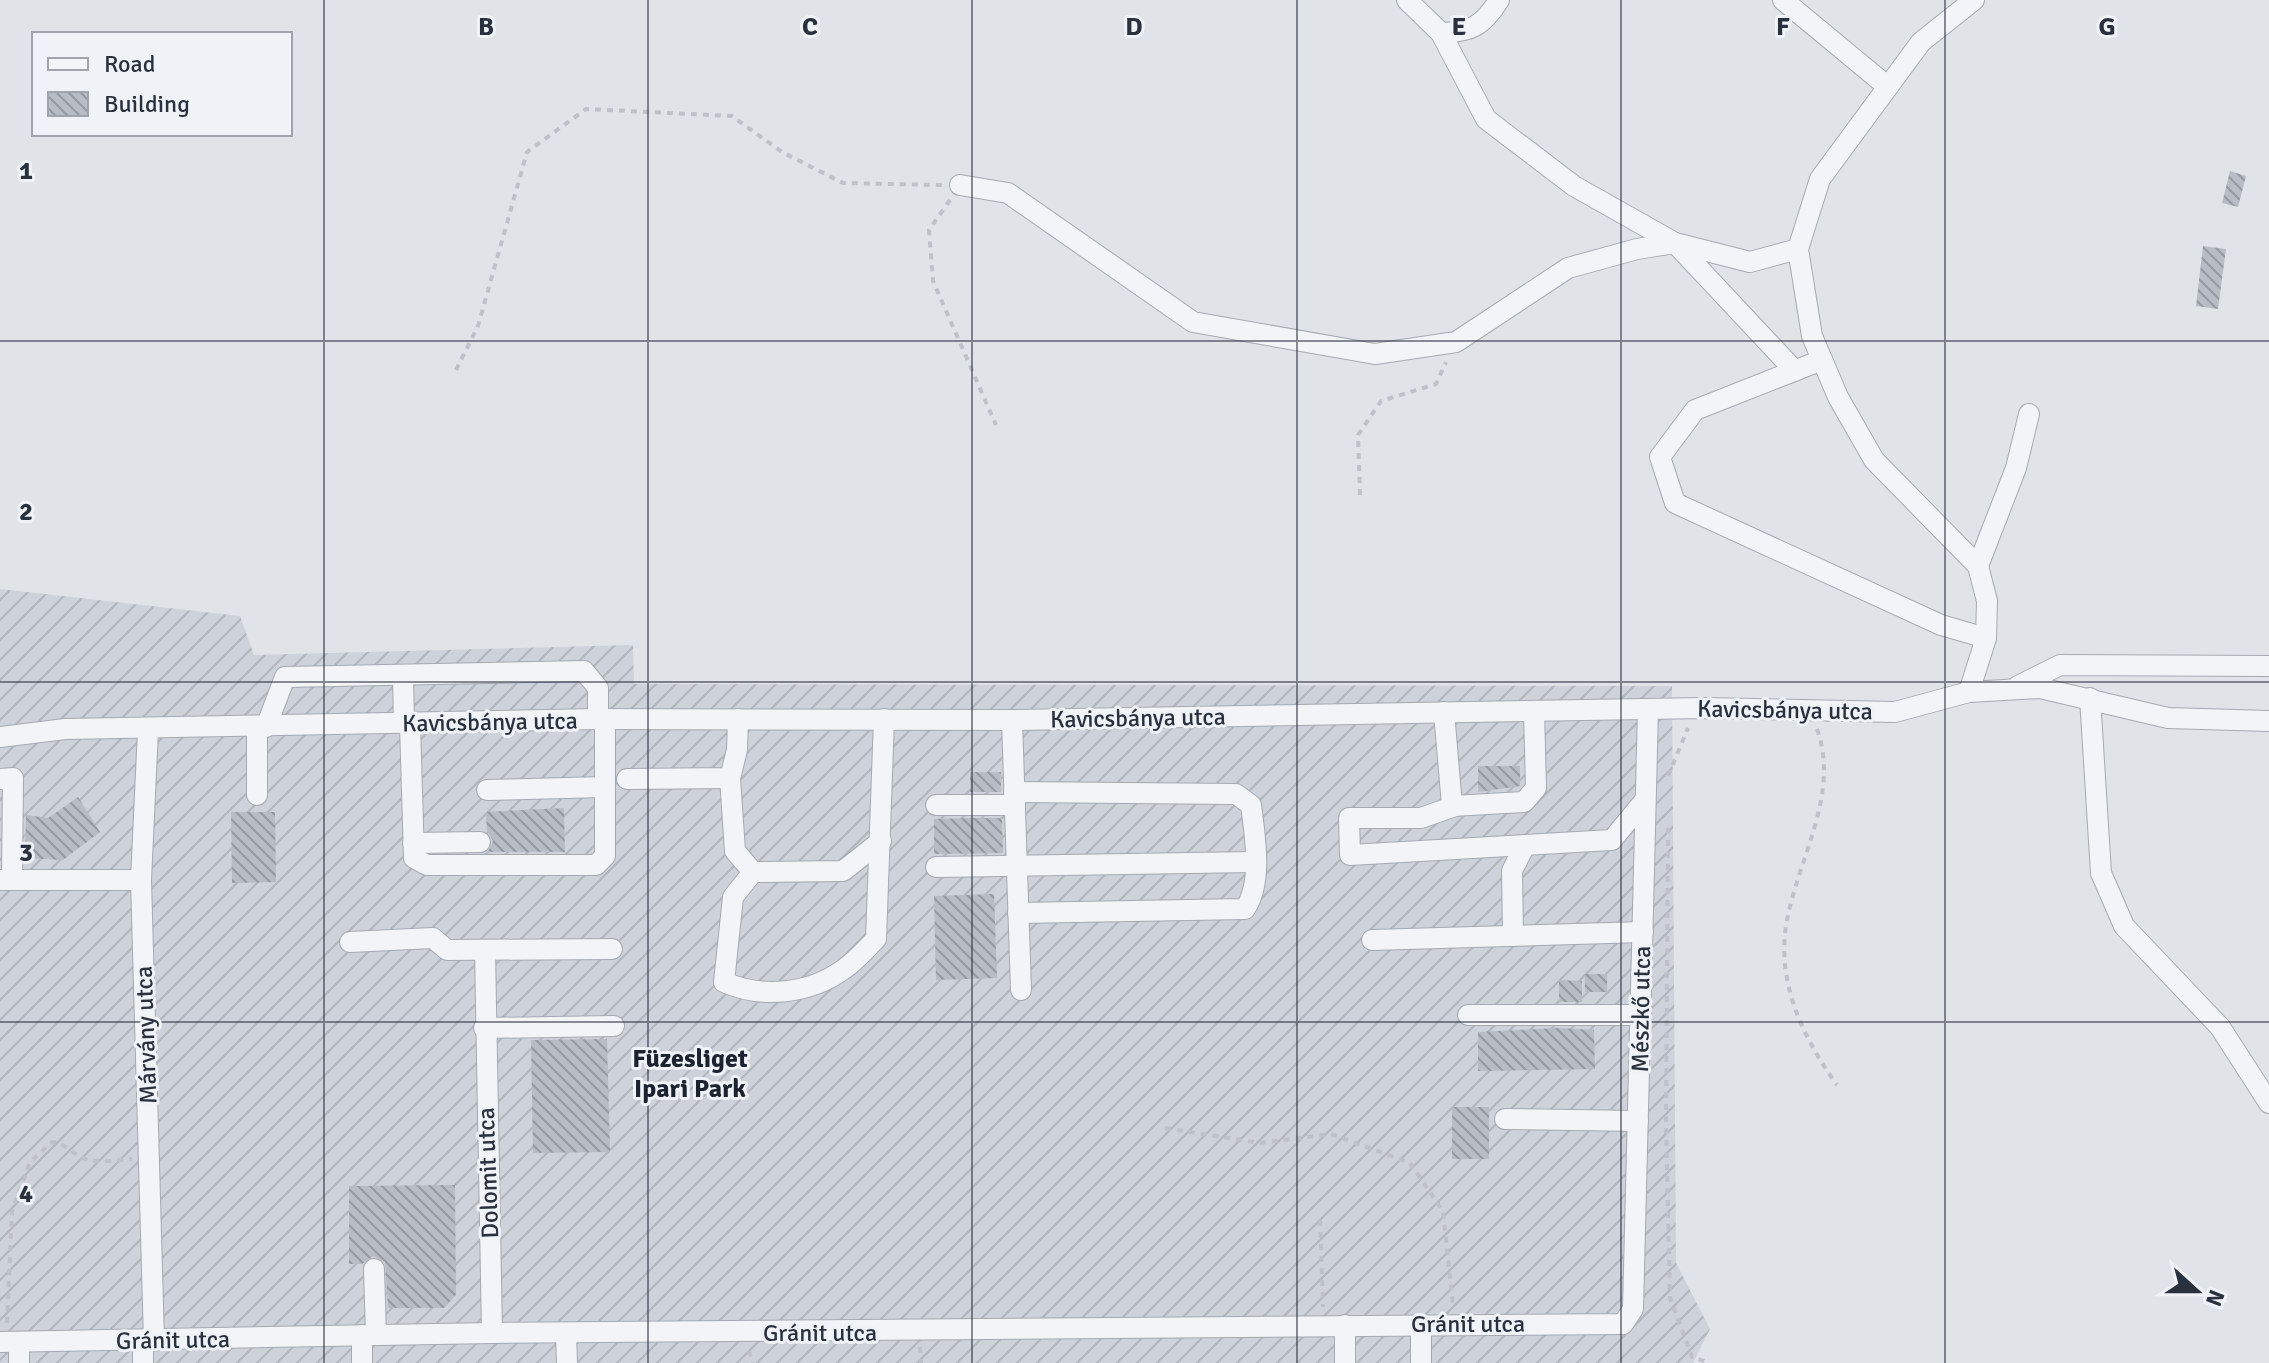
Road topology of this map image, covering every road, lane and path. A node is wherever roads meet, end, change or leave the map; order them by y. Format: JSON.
{"nodes":[{"id":1,"x":1407,"y":0,"type":"edge"},
{"id":2,"x":1499,"y":0,"type":"edge"},
{"id":3,"x":1783,"y":0,"type":"edge"},
{"id":4,"x":1974,"y":0,"type":"edge"},
{"id":5,"x":1805,"y":9,"type":"edge"},
{"id":6,"x":1441,"y":33,"type":"junction"},
{"id":7,"x":1888,"y":87,"type":"junction"},
{"id":8,"x":960,"y":185,"type":"junction"},
{"id":9,"x":1675,"y":243,"type":"junction"},
{"id":10,"x":1798,"y":249,"type":"junction"},
{"id":11,"x":1456,"y":342,"type":"junction"},
{"id":12,"x":1822,"y":360,"type":"junction"},
{"id":13,"x":456,"y":370,"type":"dead end"},
{"id":14,"x":1795,"y":371,"type":"junction"},
{"id":15,"x":2029,"y":414,"type":"dead end"},
{"id":16,"x":996,"y":425,"type":"dead end"},
{"id":17,"x":1360,"y":495,"type":"dead end"},
{"id":18,"x":1978,"y":566,"type":"junction"},
{"id":19,"x":1986,"y":638,"type":"junction"},
{"id":20,"x":2269,"y":666,"type":"edge"},
{"id":21,"x":403,"y":675,"type":"junction"},
{"id":22,"x":2012,"y":689,"type":"junction"},
{"id":23,"x":1969,"y":692,"type":"junction"},
{"id":24,"x":2090,"y":698,"type":"junction"},
{"id":25,"x":1704,"y":708,"type":"junction"},
{"id":26,"x":1648,"y":709,"type":"junction"},
{"id":27,"x":1799,"y":710,"type":"junction"},
{"id":28,"x":1534,"y":711,"type":"junction"},
{"id":29,"x":1444,"y":712,"type":"junction"},
{"id":30,"x":602,"y":719,"type":"junction"},
{"id":31,"x":738,"y":719,"type":"junction"},
{"id":32,"x":884,"y":719,"type":"junction"},
{"id":33,"x":1012,"y":720,"type":"junction"},
{"id":34,"x":2269,"y":721,"type":"edge"},
{"id":35,"x":407,"y":724,"type":"junction"},
{"id":36,"x":261,"y":727,"type":"junction"},
{"id":37,"x":148,"y":730,"type":"junction"},
{"id":38,"x":0,"y":737,"type":"edge"},
{"id":39,"x":730,"y":778,"type":"junction"},
{"id":40,"x":0,"y":779,"type":"edge"},
{"id":41,"x":627,"y":779,"type":"dead end"},
{"id":42,"x":605,"y":787,"type":"junction"},
{"id":43,"x":487,"y":790,"type":"dead end"},
{"id":44,"x":1668,"y":791,"type":"dead end"},
{"id":45,"x":257,"y":795,"type":"dead end"},
{"id":46,"x":1014,"y":799,"type":"junction"},
{"id":47,"x":1645,"y":800,"type":"junction"},
{"id":48,"x":936,"y":805,"type":"dead end"},
{"id":49,"x":1455,"y":806,"type":"junction"},
{"id":50,"x":1668,"y":823,"type":"dead end"},
{"id":51,"x":6,"y":824,"type":"edge"},
{"id":52,"x":881,"y":841,"type":"junction"},
{"id":53,"x":480,"y":842,"type":"dead end"},
{"id":54,"x":413,"y":843,"type":"junction"},
{"id":55,"x":1525,"y":845,"type":"junction"},
{"id":56,"x":6,"y":853,"type":"edge"},
{"id":57,"x":1254,"y":862,"type":"junction"},
{"id":58,"x":1017,"y":865,"type":"junction"},
{"id":59,"x":936,"y":867,"type":"dead end"},
{"id":60,"x":753,"y":872,"type":"junction"},
{"id":61,"x":6,"y":880,"type":"edge"},
{"id":62,"x":141,"y":880,"type":"junction"},
{"id":63,"x":1018,"y":913,"type":"junction"},
{"id":64,"x":1643,"y":932,"type":"junction"},
{"id":65,"x":1513,"y":936,"type":"junction"},
{"id":66,"x":1372,"y":940,"type":"dead end"},
{"id":67,"x":350,"y":942,"type":"dead end"},
{"id":68,"x":612,"y":949,"type":"dead end"},
{"id":69,"x":485,"y":950,"type":"junction"},
{"id":70,"x":1021,"y":990,"type":"dead end"},
{"id":71,"x":1468,"y":1015,"type":"dead end"},
{"id":72,"x":1641,"y":1015,"type":"junction"},
{"id":73,"x":484,"y":1020,"type":"junction"},
{"id":74,"x":614,"y":1026,"type":"dead end"},
{"id":75,"x":1837,"y":1085,"type":"dead end"},
{"id":76,"x":2269,"y":1103,"type":"edge"},
{"id":77,"x":1505,"y":1119,"type":"dead end"},
{"id":78,"x":1638,"y":1121,"type":"junction"},
{"id":79,"x":1165,"y":1128,"type":"dead end"},
{"id":80,"x":149,"y":1158,"type":"junction"},
{"id":81,"x":1320,"y":1220,"type":"dead end"},
{"id":82,"x":374,"y":1269,"type":"dead end"},
{"id":83,"x":1633,"y":1309,"type":"joint"},
{"id":84,"x":1455,"y":1324,"type":"junction"},
{"id":85,"x":1345,"y":1325,"type":"junction"},
{"id":86,"x":1421,"y":1325,"type":"junction"},
{"id":87,"x":1323,"y":1326,"type":"junction"},
{"id":88,"x":492,"y":1333,"type":"junction"},
{"id":89,"x":566,"y":1333,"type":"junction"},
{"id":90,"x":369,"y":1335,"type":"junction"},
{"id":91,"x":149,"y":1341,"type":"junction"},
{"id":92,"x":9,"y":1342,"type":"edge"},
{"id":93,"x":19,"y":1363,"type":"edge"},
{"id":94,"x":143,"y":1363,"type":"edge"},
{"id":95,"x":362,"y":1363,"type":"edge"},
{"id":96,"x":567,"y":1363,"type":"edge"},
{"id":97,"x":1345,"y":1363,"type":"edge"},
{"id":98,"x":1421,"y":1363,"type":"edge"},
{"id":99,"x":1710,"y":1363,"type":"edge"}],
"edges":[{"from":1,"to":6,"type":"street"},
{"from":2,"to":6,"type":"street"},
{"from":3,"to":5,"type":"street"},
{"from":4,"to":7,"type":"street"},
{"from":5,"to":7,"type":"street"},
{"from":6,"to":9,"type":"street"},
{"from":7,"to":10,"type":"street"},
{"from":8,"to":11,"type":"street"},
{"from":8,"to":13,"type":"path"},
{"from":8,"to":16,"type":"path"},
{"from":9,"to":10,"type":"street"},
{"from":9,"to":11,"type":"street"},
{"from":9,"to":14,"type":"street"},
{"from":10,"to":12,"type":"street"},
{"from":11,"to":17,"type":"path"},
{"from":12,"to":14,"type":"street"},
{"from":12,"to":18,"type":"street"},
{"from":14,"to":19,"type":"street"},
{"from":15,"to":18,"type":"street"},
{"from":18,"to":19,"type":"street"},
{"from":19,"to":23,"type":"street"},
{"from":20,"to":22,"type":"street"},
{"from":21,"to":30,"type":"street"},
{"from":21,"to":35,"type":"street"},
{"from":21,"to":36,"type":"street"},
{"from":22,"to":23,"type":"street","name":"Kavicsbánya utca"},
{"from":22,"to":24,"type":"street","name":"Kavicsbánya utca"},
{"from":23,"to":27,"type":"street","name":"Kavicsbánya utca"},
{"from":24,"to":34,"type":"street","name":"Kavicsbánya utca"},
{"from":24,"to":76,"type":"street"},
{"from":25,"to":26,"type":"street","name":"Kavicsbánya utca"},
{"from":25,"to":27,"type":"street","name":"Kavicsbánya utca"},
{"from":25,"to":44,"type":"path"},
{"from":26,"to":28,"type":"street","name":"Kavicsbánya utca"},
{"from":26,"to":47,"type":"street","name":"Mészkő utca"},
{"from":27,"to":75,"type":"path"},
{"from":28,"to":29,"type":"street","name":"Kavicsbánya utca"},
{"from":28,"to":49,"type":"street"},
{"from":29,"to":33,"type":"street","name":"Kavicsbánya utca"},
{"from":29,"to":49,"type":"street"},
{"from":30,"to":31,"type":"street","name":"Kavicsbánya utca"},
{"from":30,"to":35,"type":"street","name":"Kavicsbánya utca"},
{"from":30,"to":42,"type":"street"},
{"from":31,"to":32,"type":"street","name":"Kavicsbánya utca"},
{"from":31,"to":39,"type":"street"},
{"from":32,"to":33,"type":"street","name":"Kavicsbánya utca"},
{"from":32,"to":52,"type":"street"},
{"from":33,"to":46,"type":"street"},
{"from":35,"to":36,"type":"street","name":"Kavicsbánya utca"},
{"from":35,"to":54,"type":"street"},
{"from":36,"to":37,"type":"street","name":"Kavicsbánya utca"},
{"from":36,"to":45,"type":"street"},
{"from":37,"to":38,"type":"street","name":"Kavicsbánya utca"},
{"from":37,"to":62,"type":"street","name":"Márvány utca"},
{"from":39,"to":41,"type":"street"},
{"from":39,"to":60,"type":"street"},
{"from":40,"to":51,"type":"street"},
{"from":42,"to":43,"type":"street"},
{"from":42,"to":54,"type":"street"},
{"from":46,"to":48,"type":"street"},
{"from":46,"to":57,"type":"street"},
{"from":46,"to":58,"type":"street"},
{"from":47,"to":55,"type":"street"},
{"from":47,"to":64,"type":"street","name":"Mészkő utca"},
{"from":49,"to":55,"type":"street"},
{"from":50,"to":99,"type":"path"},
{"from":51,"to":56,"type":"street"},
{"from":52,"to":60,"type":"street"},
{"from":52,"to":60,"type":"street"},
{"from":53,"to":54,"type":"street"},
{"from":55,"to":65,"type":"street"},
{"from":56,"to":61,"type":"street"},
{"from":57,"to":58,"type":"street"},
{"from":57,"to":63,"type":"street"},
{"from":58,"to":59,"type":"street"},
{"from":58,"to":63,"type":"street"},
{"from":61,"to":62,"type":"street"},
{"from":62,"to":80,"type":"street","name":"Márvány utca"},
{"from":63,"to":70,"type":"street"},
{"from":64,"to":65,"type":"street"},
{"from":64,"to":72,"type":"street","name":"Mészkő utca"},
{"from":65,"to":66,"type":"street"},
{"from":67,"to":69,"type":"street"},
{"from":68,"to":69,"type":"street"},
{"from":69,"to":73,"type":"street","name":"Dolomit utca"},
{"from":71,"to":72,"type":"street"},
{"from":72,"to":78,"type":"street","name":"Mészkő utca"},
{"from":73,"to":74,"type":"street"},
{"from":73,"to":88,"type":"street","name":"Dolomit utca"},
{"from":77,"to":78,"type":"street"},
{"from":78,"to":83,"type":"street","name":"Mészkő utca"},
{"from":79,"to":84,"type":"path"},
{"from":80,"to":91,"type":"street","name":"Márvány utca"},
{"from":80,"to":92,"type":"path"},
{"from":81,"to":87,"type":"path"},
{"from":82,"to":90,"type":"street"},
{"from":83,"to":84,"type":"street","name":"Gránit utca"},
{"from":84,"to":86,"type":"street","name":"Gránit utca"},
{"from":85,"to":86,"type":"street","name":"Gránit utca"},
{"from":85,"to":87,"type":"street","name":"Gránit utca"},
{"from":85,"to":97,"type":"street"},
{"from":86,"to":98,"type":"street"},
{"from":87,"to":89,"type":"street","name":"Gránit utca"},
{"from":88,"to":89,"type":"street","name":"Gránit utca"},
{"from":88,"to":90,"type":"street","name":"Gránit utca"},
{"from":89,"to":96,"type":"street"},
{"from":90,"to":91,"type":"street","name":"Gránit utca"},
{"from":90,"to":95,"type":"street"},
{"from":91,"to":92,"type":"street","name":"Gránit utca"},
{"from":91,"to":94,"type":"street","name":"Márvány utca"},
{"from":92,"to":93,"type":"street"}]}
